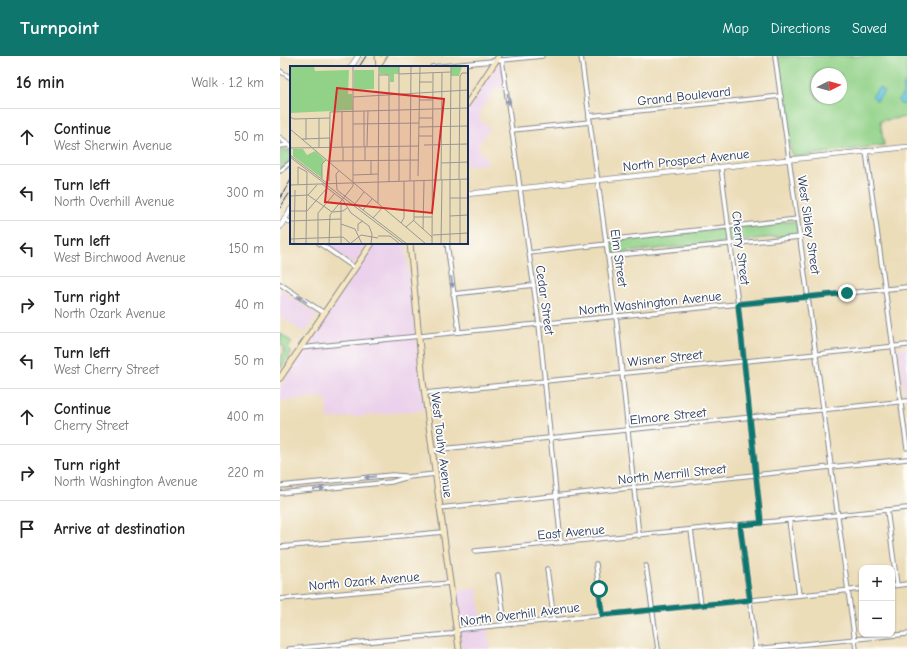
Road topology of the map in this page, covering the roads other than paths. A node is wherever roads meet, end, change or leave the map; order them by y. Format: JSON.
{"nodes":[{"id":1,"x":378,"y":56,"type":"edge"},
{"id":2,"x":384,"y":56,"type":"edge"},
{"id":3,"x":542,"y":56,"type":"edge"},
{"id":4,"x":581,"y":56,"type":"edge"},
{"id":5,"x":775,"y":56,"type":"edge"},
{"id":6,"x":499,"y":59,"type":"edge"},
{"id":7,"x":379,"y":66,"type":"edge"},
{"id":8,"x":440,"y":66,"type":"edge"},
{"id":9,"x":280,"y":71,"type":"edge"},
{"id":10,"x":290,"y":77,"type":"edge"},
{"id":11,"x":781,"y":96,"type":"junction"},
{"id":12,"x":468,"y":103,"type":"edge"},
{"id":13,"x":589,"y":116,"type":"junction"},
{"id":14,"x":590,"y":122,"type":"junction"},
{"id":15,"x":512,"y":130,"type":"junction"},
{"id":16,"x":280,"y":138,"type":"edge"},
{"id":17,"x":280,"y":146,"type":"edge"},
{"id":18,"x":290,"y":146,"type":"edge"},
{"id":19,"x":907,"y":147,"type":"edge"},
{"id":20,"x":866,"y":152,"type":"junction"},
{"id":21,"x":790,"y":160,"type":"junction"},
{"id":22,"x":290,"y":163,"type":"edge"},
{"id":23,"x":721,"y":167,"type":"junction"},
{"id":24,"x":280,"y":171,"type":"edge"},
{"id":25,"x":598,"y":180,"type":"junction"},
{"id":26,"x":520,"y":188,"type":"junction"},
{"id":27,"x":468,"y":194,"type":"edge"},
{"id":28,"x":290,"y":211,"type":"edge"},
{"id":29,"x":285,"y":219,"type":"junction"},
{"id":30,"x":798,"y":219,"type":"junction"},
{"id":31,"x":290,"y":223,"type":"edge"},
{"id":32,"x":280,"y":227,"type":"edge"},
{"id":33,"x":728,"y":227,"type":"junction"},
{"id":34,"x":800,"y":237,"type":"junction"},
{"id":35,"x":606,"y":242,"type":"junction"},
{"id":36,"x":320,"y":244,"type":"edge"},
{"id":37,"x":371,"y":244,"type":"edge"},
{"id":38,"x":410,"y":244,"type":"edge"},
{"id":39,"x":446,"y":244,"type":"edge"},
{"id":40,"x":730,"y":244,"type":"junction"},
{"id":41,"x":529,"y":253,"type":"junction"},
{"id":42,"x":608,"y":256,"type":"junction"},
{"id":43,"x":355,"y":268,"type":"junction"},
{"id":44,"x":280,"y":284,"type":"edge"},
{"id":45,"x":534,"y":285,"type":"junction"},
{"id":46,"x":907,"y":287,"type":"edge"},
{"id":47,"x":885,"y":289,"type":"junction"},
{"id":48,"x":453,"y":294,"type":"junction"},
{"id":49,"x":808,"y":297,"type":"junction"},
{"id":50,"x":738,"y":304,"type":"junction"},
{"id":51,"x":324,"y":313,"type":"junction"},
{"id":52,"x":616,"y":316,"type":"junction"},
{"id":53,"x":539,"y":324,"type":"junction"},
{"id":54,"x":459,"y":332,"type":"junction"},
{"id":55,"x":418,"y":336,"type":"junction"},
{"id":56,"x":907,"y":345,"type":"edge"},
{"id":57,"x":893,"y":346,"type":"junction"},
{"id":58,"x":300,"y":348,"type":"junction"},
{"id":59,"x":816,"y":354,"type":"junction"},
{"id":60,"x":744,"y":360,"type":"junction"},
{"id":61,"x":622,"y":373,"type":"junction"},
{"id":62,"x":281,"y":375,"type":"edge"},
{"id":63,"x":545,"y":381,"type":"junction"},
{"id":64,"x":425,"y":393,"type":"junction"},
{"id":65,"x":907,"y":401,"type":"edge"},
{"id":66,"x":901,"y":402,"type":"junction"},
{"id":67,"x":824,"y":410,"type":"junction"},
{"id":68,"x":750,"y":417,"type":"junction"},
{"id":69,"x":628,"y":430,"type":"junction"},
{"id":70,"x":550,"y":438,"type":"junction"},
{"id":71,"x":907,"y":448,"type":"edge"},
{"id":72,"x":432,"y":450,"type":"junction"},
{"id":73,"x":907,"y":459,"type":"edge"},
{"id":74,"x":832,"y":467,"type":"junction"},
{"id":75,"x":435,"y":474,"type":"junction"},
{"id":76,"x":756,"y":475,"type":"junction"},
{"id":77,"x":408,"y":477,"type":"junction"},
{"id":78,"x":280,"y":486,"type":"edge"},
{"id":79,"x":634,"y":488,"type":"junction"},
{"id":80,"x":280,"y":493,"type":"edge"},
{"id":81,"x":556,"y":495,"type":"junction"},
{"id":82,"x":439,"y":508,"type":"junction"},
{"id":83,"x":907,"y":508,"type":"edge"},
{"id":84,"x":887,"y":510,"type":"junction"},
{"id":85,"x":838,"y":515,"type":"junction"},
{"id":86,"x":789,"y":520,"type":"junction"},
{"id":87,"x":761,"y":523,"type":"junction"},
{"id":88,"x":740,"y":525,"type":"junction"},
{"id":89,"x":691,"y":530,"type":"junction"},
{"id":90,"x":443,"y":532,"type":"junction"},
{"id":91,"x":639,"y":536,"type":"junction"},
{"id":92,"x":561,"y":543,"type":"junction"},
{"id":93,"x":280,"y":547,"type":"edge"},
{"id":94,"x":475,"y":551,"type":"dead end"},
{"id":95,"x":596,"y":564,"type":"dead end"},
{"id":96,"x":646,"y":566,"type":"dead end"},
{"id":97,"x":547,"y":569,"type":"dead end"},
{"id":98,"x":498,"y":574,"type":"dead end"},
{"id":99,"x":450,"y":583,"type":"junction"},
{"id":100,"x":907,"y":584,"type":"edge"},
{"id":101,"x":897,"y":585,"type":"joint"},
{"id":102,"x":859,"y":589,"type":"edge"},
{"id":103,"x":848,"y":590,"type":"junction"},
{"id":104,"x":799,"y":595,"type":"junction"},
{"id":105,"x":280,"y":598,"type":"edge"},
{"id":106,"x":750,"y":600,"type":"junction"},
{"id":107,"x":701,"y":605,"type":"junction"},
{"id":108,"x":652,"y":610,"type":"junction"},
{"id":109,"x":602,"y":615,"type":"junction"},
{"id":110,"x":554,"y":620,"type":"junction"},
{"id":111,"x":504,"y":625,"type":"junction"},
{"id":112,"x":456,"y":631,"type":"junction"},
{"id":113,"x":907,"y":634,"type":"edge"},
{"id":114,"x":855,"y":639,"type":"junction"},
{"id":115,"x":289,"y":649,"type":"edge"},
{"id":116,"x":459,"y":649,"type":"edge"},
{"id":117,"x":658,"y":649,"type":"edge"},
{"id":118,"x":756,"y":649,"type":"edge"},
{"id":119,"x":856,"y":649,"type":"edge"}],
"edges":[{"from":1,"to":7,"type":"main road"},
{"from":2,"to":7,"type":"main road"},
{"from":3,"to":6,"type":"street"},
{"from":4,"to":13,"type":"street","name":"Elm Street"},
{"from":5,"to":11,"type":"street","name":"West Sibley Street"},
{"from":6,"to":8,"type":"street"},
{"from":6,"to":12,"type":"main road"},
{"from":6,"to":15,"type":"street","name":"Cedar Street","one_way":true},
{"from":9,"to":10,"type":"street"},
{"from":11,"to":13,"type":"street","name":"Grand Boulevard"},
{"from":11,"to":21,"type":"street","name":"West Sibley Street"},
{"from":13,"to":14,"type":"street","name":"Elm Street"},
{"from":14,"to":15,"type":"street"},
{"from":14,"to":25,"type":"street","name":"Elm Street"},
{"from":15,"to":26,"type":"street","name":"Cedar Street"},
{"from":16,"to":18,"type":"street"},
{"from":17,"to":18,"type":"street"},
{"from":19,"to":20,"type":"street","name":"North Prospect Avenue"},
{"from":20,"to":21,"type":"street","name":"North Prospect Avenue"},
{"from":20,"to":47,"type":"street"},
{"from":21,"to":23,"type":"street","name":"North Prospect Avenue"},
{"from":21,"to":30,"type":"street","name":"West Sibley Street"},
{"from":22,"to":24,"type":"street"},
{"from":23,"to":25,"type":"street","name":"North Prospect Avenue"},
{"from":23,"to":33,"type":"street","name":"Cherry Street"},
{"from":25,"to":26,"type":"street","name":"North Prospect Avenue"},
{"from":25,"to":35,"type":"street","name":"Elm Street"},
{"from":26,"to":27,"type":"street","name":"North Prospect Avenue"},
{"from":26,"to":41,"type":"street","name":"Cedar Street"},
{"from":28,"to":29,"type":"street"},
{"from":29,"to":31,"type":"street"},
{"from":29,"to":32,"type":"street"},
{"from":30,"to":33,"type":"street"},
{"from":30,"to":34,"type":"street","name":"West Sibley Street"},
{"from":33,"to":35,"type":"street"},
{"from":33,"to":40,"type":"street","name":"Cherry Street"},
{"from":34,"to":40,"type":"street"},
{"from":34,"to":49,"type":"street","name":"West Sibley Street"},
{"from":35,"to":41,"type":"street"},
{"from":35,"to":42,"type":"street","name":"Elm Street"},
{"from":36,"to":43,"type":"street"},
{"from":37,"to":43,"type":"main road"},
{"from":38,"to":55,"type":"main road","name":"West Touhy Avenue"},
{"from":39,"to":48,"type":"street","one_way":true},
{"from":40,"to":42,"type":"street"},
{"from":40,"to":50,"type":"street","name":"Cherry Street"},
{"from":41,"to":45,"type":"street","name":"Cedar Street"},
{"from":42,"to":52,"type":"street","name":"Elm Street"},
{"from":43,"to":51,"type":"main road"},
{"from":51,"to":44,"type":"street","one_way":true},
{"from":45,"to":48,"type":"street"},
{"from":45,"to":53,"type":"street","name":"Cedar Street"},
{"from":46,"to":47,"type":"street","name":"North Washington Avenue"},
{"from":47,"to":49,"type":"street","name":"North Washington Avenue"},
{"from":47,"to":57,"type":"street"},
{"from":48,"to":54,"type":"street"},
{"from":49,"to":50,"type":"street","name":"North Washington Avenue"},
{"from":49,"to":59,"type":"street","name":"West Sibley Street"},
{"from":50,"to":52,"type":"street","name":"North Washington Avenue"},
{"from":50,"to":60,"type":"street","name":"Cherry Street"},
{"from":51,"to":58,"type":"main road"},
{"from":52,"to":53,"type":"street","name":"North Washington Avenue"},
{"from":52,"to":61,"type":"street","name":"Elm Street"},
{"from":53,"to":54,"type":"street","name":"North Washington Avenue"},
{"from":53,"to":63,"type":"street","name":"Cedar Street"},
{"from":54,"to":55,"type":"street","name":"North Washington Avenue"},
{"from":55,"to":58,"type":"street","name":"North Washington Avenue"},
{"from":55,"to":64,"type":"main road","name":"West Touhy Avenue"},
{"from":56,"to":57,"type":"street","name":"Wisner Street"},
{"from":57,"to":59,"type":"street","name":"Wisner Street"},
{"from":57,"to":66,"type":"street"},
{"from":58,"to":62,"type":"main road"},
{"from":59,"to":60,"type":"street","name":"Wisner Street"},
{"from":59,"to":67,"type":"street","name":"West Sibley Street"},
{"from":60,"to":61,"type":"street","name":"Wisner Street"},
{"from":60,"to":68,"type":"street","name":"Cherry Street"},
{"from":61,"to":63,"type":"street","name":"Wisner Street"},
{"from":61,"to":69,"type":"street","name":"Elm Street"},
{"from":63,"to":64,"type":"street","name":"Wisner Street"},
{"from":63,"to":70,"type":"street","name":"Cedar Street"},
{"from":64,"to":72,"type":"main road","name":"West Touhy Avenue"},
{"from":65,"to":66,"type":"street","name":"Elmore Street"},
{"from":66,"to":67,"type":"street","name":"Elmore Street"},
{"from":66,"to":71,"type":"street"},
{"from":67,"to":68,"type":"street","name":"Elmore Street"},
{"from":67,"to":74,"type":"street","name":"West Sibley Street"},
{"from":68,"to":69,"type":"street","name":"Elmore Street"},
{"from":68,"to":76,"type":"street","name":"Cherry Street"},
{"from":69,"to":70,"type":"street","name":"Elmore Street"},
{"from":69,"to":79,"type":"street","name":"Elm Street"},
{"from":70,"to":72,"type":"street","name":"Elmore Street"},
{"from":70,"to":81,"type":"street","name":"Cedar Street"},
{"from":72,"to":75,"type":"main road","name":"West Touhy Avenue"},
{"from":73,"to":74,"type":"street","name":"North Merrill Street"},
{"from":74,"to":76,"type":"street","name":"North Merrill Street"},
{"from":74,"to":85,"type":"street","name":"West Sibley Street"},
{"from":75,"to":77,"type":"street"},
{"from":75,"to":82,"type":"main road","name":"West Touhy Avenue"},
{"from":76,"to":79,"type":"street","name":"North Merrill Street"},
{"from":76,"to":87,"type":"street","name":"Cherry Street"},
{"from":77,"to":78,"type":"street","one_way":true},
{"from":80,"to":77,"type":"street","one_way":true},
{"from":79,"to":81,"type":"street","name":"North Merrill Street"},
{"from":79,"to":91,"type":"street","name":"Elm Street"},
{"from":81,"to":82,"type":"street","name":"North Merrill Street"},
{"from":81,"to":92,"type":"street","name":"Cedar Street"},
{"from":82,"to":90,"type":"main road","name":"West Touhy Avenue"},
{"from":83,"to":84,"type":"street"},
{"from":84,"to":85,"type":"street"},
{"from":84,"to":101,"type":"street"},
{"from":85,"to":86,"type":"street"},
{"from":85,"to":103,"type":"street","name":"West Sibley Street"},
{"from":86,"to":87,"type":"street"},
{"from":86,"to":104,"type":"street"},
{"from":87,"to":88,"type":"street"},
{"from":88,"to":89,"type":"street"},
{"from":88,"to":106,"type":"street"},
{"from":89,"to":91,"type":"street","name":"East Avenue"},
{"from":89,"to":107,"type":"street"},
{"from":90,"to":93,"type":"street"},
{"from":90,"to":99,"type":"main road","name":"West Touhy Avenue"},
{"from":91,"to":92,"type":"street","name":"East Avenue"},
{"from":92,"to":94,"type":"street","name":"East Avenue"},
{"from":95,"to":109,"type":"street"},
{"from":96,"to":108,"type":"street"},
{"from":97,"to":110,"type":"street"},
{"from":98,"to":111,"type":"street"},
{"from":99,"to":105,"type":"street","name":"North Ozark Avenue"},
{"from":99,"to":112,"type":"main road","name":"West Touhy Avenue"},
{"from":100,"to":101,"type":"street"},
{"from":102,"to":103,"type":"street","name":"North Overhill Avenue"},
{"from":103,"to":104,"type":"street","name":"North Overhill Avenue"},
{"from":103,"to":114,"type":"street","name":"West Sibley Street"},
{"from":104,"to":106,"type":"street","name":"North Overhill Avenue"},
{"from":106,"to":107,"type":"street","name":"North Overhill Avenue"},
{"from":106,"to":118,"type":"street"},
{"from":107,"to":108,"type":"street","name":"North Overhill Avenue"},
{"from":108,"to":109,"type":"street","name":"North Overhill Avenue"},
{"from":108,"to":117,"type":"street"},
{"from":109,"to":110,"type":"street","name":"North Overhill Avenue"},
{"from":110,"to":111,"type":"street","name":"North Overhill Avenue"},
{"from":111,"to":112,"type":"street","name":"North Overhill Avenue"},
{"from":112,"to":115,"type":"street","name":"North Overhill Avenue"},
{"from":112,"to":116,"type":"main road","name":"West Touhy Avenue"},
{"from":113,"to":114,"type":"street"},
{"from":114,"to":118,"type":"street"},
{"from":114,"to":119,"type":"street","name":"West Sibley Street"}]}
